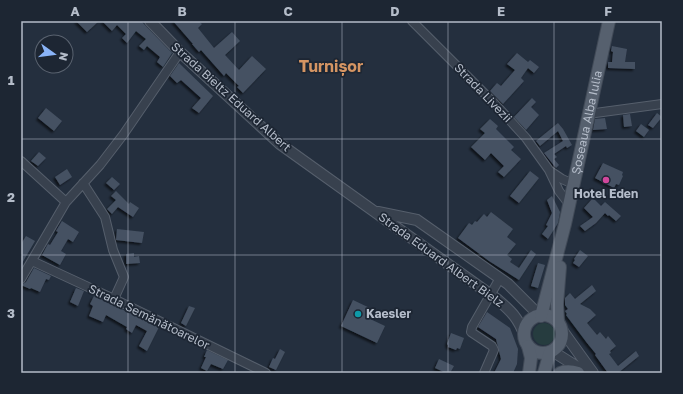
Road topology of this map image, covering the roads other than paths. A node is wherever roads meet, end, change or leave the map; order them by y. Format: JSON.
{"nodes":[{"id":1,"x":150,"y":21,"type":"edge"},
{"id":2,"x":412,"y":21,"type":"edge"},
{"id":3,"x":609,"y":21,"type":"edge"},
{"id":4,"x":180,"y":52,"type":"junction"},
{"id":5,"x":662,"y":104,"type":"edge"},
{"id":6,"x":588,"y":114,"type":"junction"},
{"id":7,"x":21,"y":161,"type":"edge"},
{"id":8,"x":549,"y":170,"type":"junction"},
{"id":9,"x":83,"y":183,"type":"junction"},
{"id":10,"x":573,"y":184,"type":"junction"},
{"id":11,"x":66,"y":202,"type":"junction"},
{"id":12,"x":569,"y":204,"type":"junction"},
{"id":13,"x":375,"y":211,"type":"junction"},
{"id":14,"x":565,"y":224,"type":"junction"},
{"id":15,"x":32,"y":261,"type":"junction"},
{"id":16,"x":500,"y":278,"type":"junction"},
{"id":17,"x":21,"y":279,"type":"edge"},
{"id":18,"x":490,"y":294,"type":"junction"},
{"id":19,"x":114,"y":299,"type":"junction"},
{"id":20,"x":541,"y":316,"type":"junction"},
{"id":21,"x":560,"y":326,"type":"junction"},
{"id":22,"x":527,"y":341,"type":"junction"},
{"id":23,"x":551,"y":351,"type":"junction"},
{"id":24,"x":266,"y":373,"type":"edge"},
{"id":25,"x":484,"y":373,"type":"edge"},
{"id":26,"x":529,"y":373,"type":"edge"},
{"id":27,"x":544,"y":373,"type":"edge"},
{"id":28,"x":560,"y":373,"type":"edge"},
{"id":29,"x":578,"y":373,"type":"edge"},
{"id":30,"x":587,"y":373,"type":"edge"},
{"id":31,"x":593,"y":373,"type":"edge"}],
"edges":[{"from":1,"to":4,"type":"street","name":"Strada Bieltz Eduard Albert"},
{"from":2,"to":8,"type":"street","name":"Strada Livezii"},
{"from":3,"to":6,"type":"main road","name":"Șoseaua Alba Iulia"},
{"from":4,"to":9,"type":"street"},
{"from":4,"to":13,"type":"street","name":"Strada Bieltz Eduard Albert"},
{"from":5,"to":6,"type":"street"},
{"from":6,"to":10,"type":"main road","name":"Șoseaua Alba Iulia"},
{"from":7,"to":11,"type":"street"},
{"from":8,"to":10,"type":"street","name":"Strada Livezii"},
{"from":8,"to":12,"type":"street","name":"Strada Livezii"},
{"from":9,"to":11,"type":"street"},
{"from":9,"to":19,"type":"street"},
{"from":10,"to":12,"type":"main road","name":"Șoseaua Alba Iulia"},
{"from":11,"to":15,"type":"street"},
{"from":12,"to":14,"type":"main road","name":"Șoseaua Alba Iulia"},
{"from":13,"to":16,"type":"street","name":"Strada Eduard Albert Bielz"},
{"from":13,"to":18,"type":"street","name":"Strada Eduard Albert Bielz"},
{"from":14,"to":20,"type":"main road","name":"Șoseaua Alba Iulia"},
{"from":14,"to":21,"type":"main road","name":"Șoseaua Alba Iulia"},
{"from":15,"to":17,"type":"street"},
{"from":15,"to":19,"type":"street","name":"Strada Semănătoarelor"},
{"from":16,"to":18,"type":"street"},
{"from":16,"to":20,"type":"street","name":"Strada Eduard Albert Bielz"},
{"from":18,"to":22,"type":"street","name":"Strada Eduard Albert Bielz"},
{"from":18,"to":25,"type":"street"},
{"from":19,"to":24,"type":"street","name":"Strada Semănătoarelor"},
{"from":20,"to":21,"type":"main road"},
{"from":20,"to":22,"type":"main road"},
{"from":21,"to":23,"type":"main road","name":"Șoseaua Alba Iulia"},
{"from":21,"to":31,"type":"street"},
{"from":22,"to":23,"type":"main road"},
{"from":22,"to":26,"type":"main road"},
{"from":23,"to":27,"type":"main road","name":"Șoseaua Alba Iulia"},
{"from":23,"to":30,"type":"street"},
{"from":28,"to":29,"type":"main road"}]}
